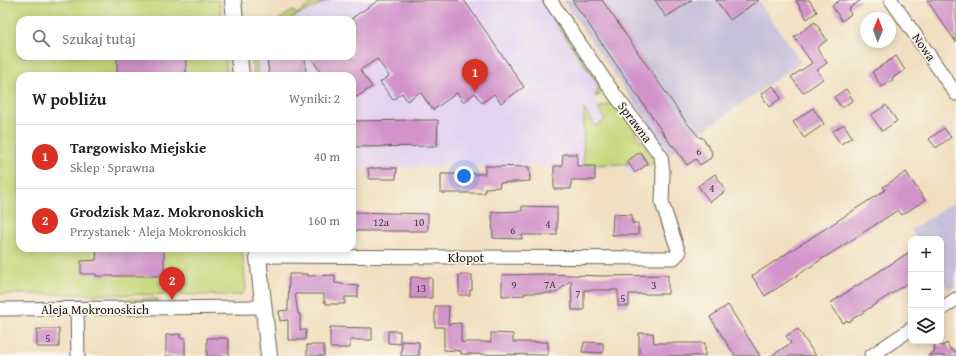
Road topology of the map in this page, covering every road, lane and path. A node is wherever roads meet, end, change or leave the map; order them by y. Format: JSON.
{"nodes":[{"id":1,"x":233,"y":0,"type":"edge"},
{"id":2,"x":550,"y":0,"type":"edge"},
{"id":3,"x":891,"y":0,"type":"edge"},
{"id":4,"x":235,"y":16,"type":"edge"},
{"id":5,"x":239,"y":60,"type":"edge"},
{"id":6,"x":241,"y":72,"type":"edge"},
{"id":7,"x":956,"y":94,"type":"edge"},
{"id":8,"x":257,"y":252,"type":"edge"},
{"id":9,"x":674,"y":258,"type":"joint"},
{"id":10,"x":956,"y":299,"type":"edge"},
{"id":11,"x":263,"y":307,"type":"junction"},
{"id":12,"x":942,"y":308,"type":"edge"},
{"id":13,"x":0,"y":309,"type":"edge"},
{"id":14,"x":77,"y":309,"type":"junction"},
{"id":15,"x":908,"y":331,"type":"edge"},
{"id":16,"x":78,"y":356,"type":"edge"},
{"id":17,"x":269,"y":356,"type":"edge"},
{"id":18,"x":871,"y":356,"type":"edge"}],
"edges":[{"from":1,"to":4,"type":"street"},
{"from":2,"to":9,"type":"street","name":"Sprawna"},
{"from":3,"to":7,"type":"street","name":"Nowa"},
{"from":5,"to":6,"type":"street"},
{"from":8,"to":9,"type":"street","name":"Kłopot"},
{"from":8,"to":11,"type":"street"},
{"from":10,"to":12,"type":"street"},
{"from":11,"to":14,"type":"street","name":"Aleja Mokronoskich"},
{"from":11,"to":17,"type":"street"},
{"from":13,"to":14,"type":"street","name":"Aleja Mokronoskich"},
{"from":14,"to":16,"type":"street"},
{"from":15,"to":18,"type":"street"}]}
